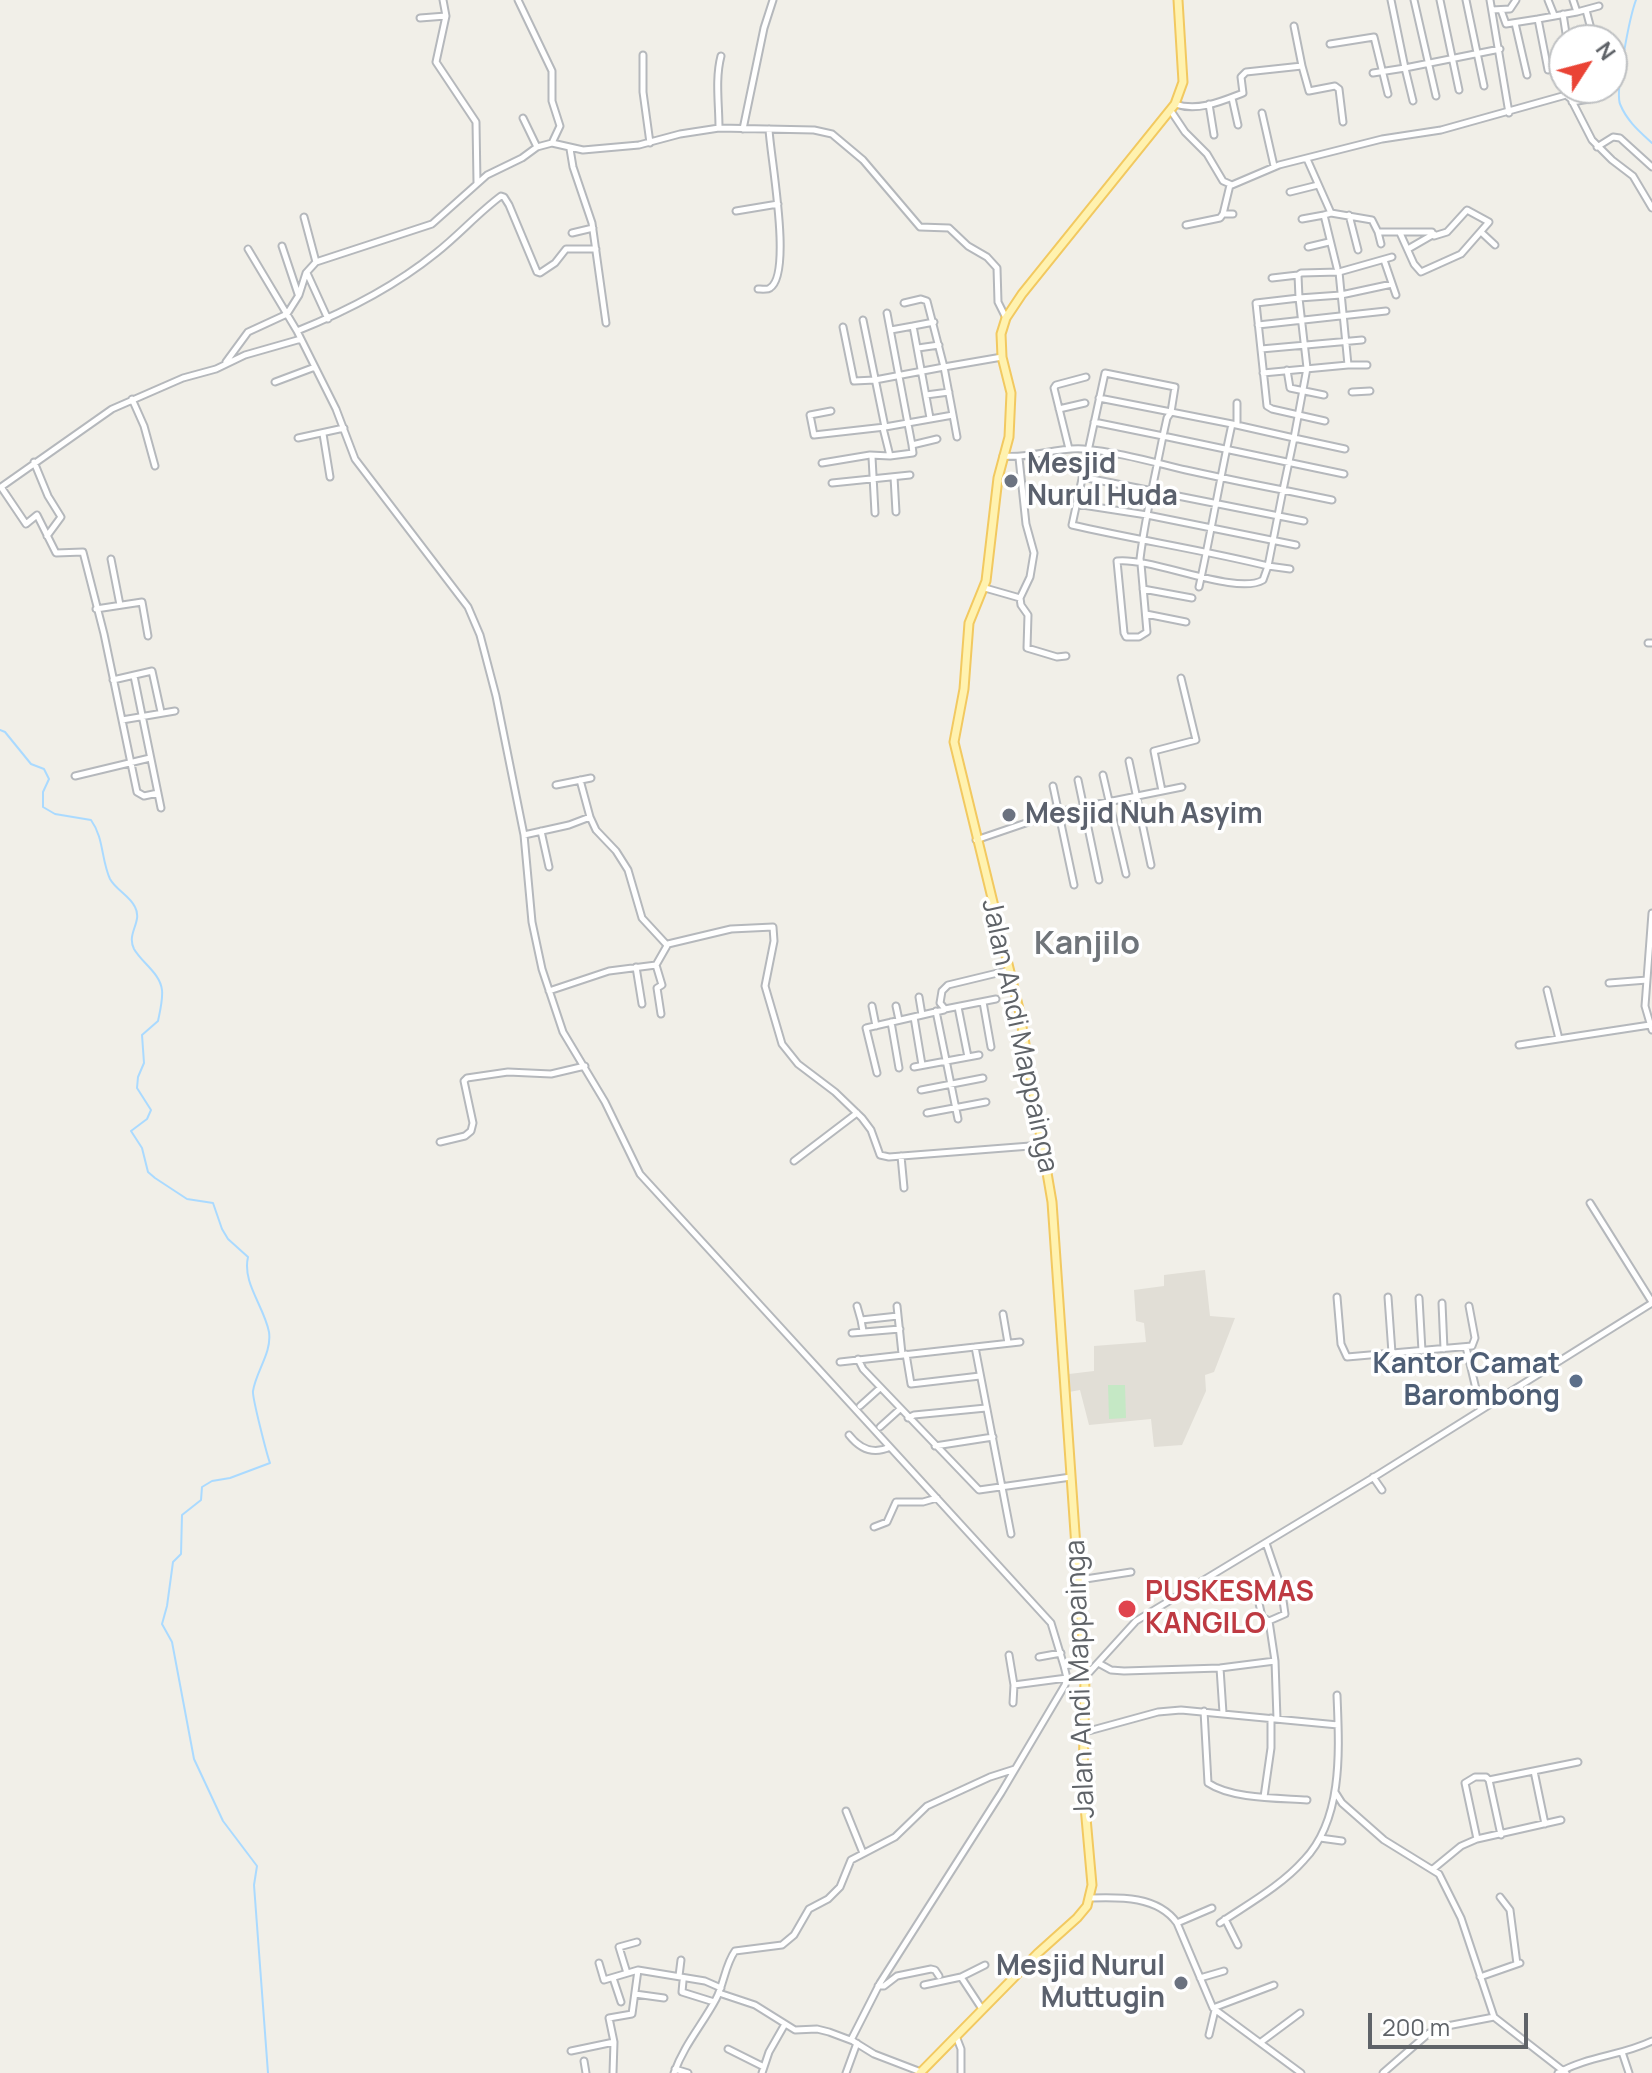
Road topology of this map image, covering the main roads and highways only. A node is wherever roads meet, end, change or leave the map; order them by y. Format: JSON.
{"nodes":[{"id":1,"x":1178,"y":0,"type":"edge"},
{"id":2,"x":920,"y":2072,"type":"edge"}],
"edges":[{"from":1,"to":2,"type":"main road","name":"Jalan Andi Mappainga"}]}
